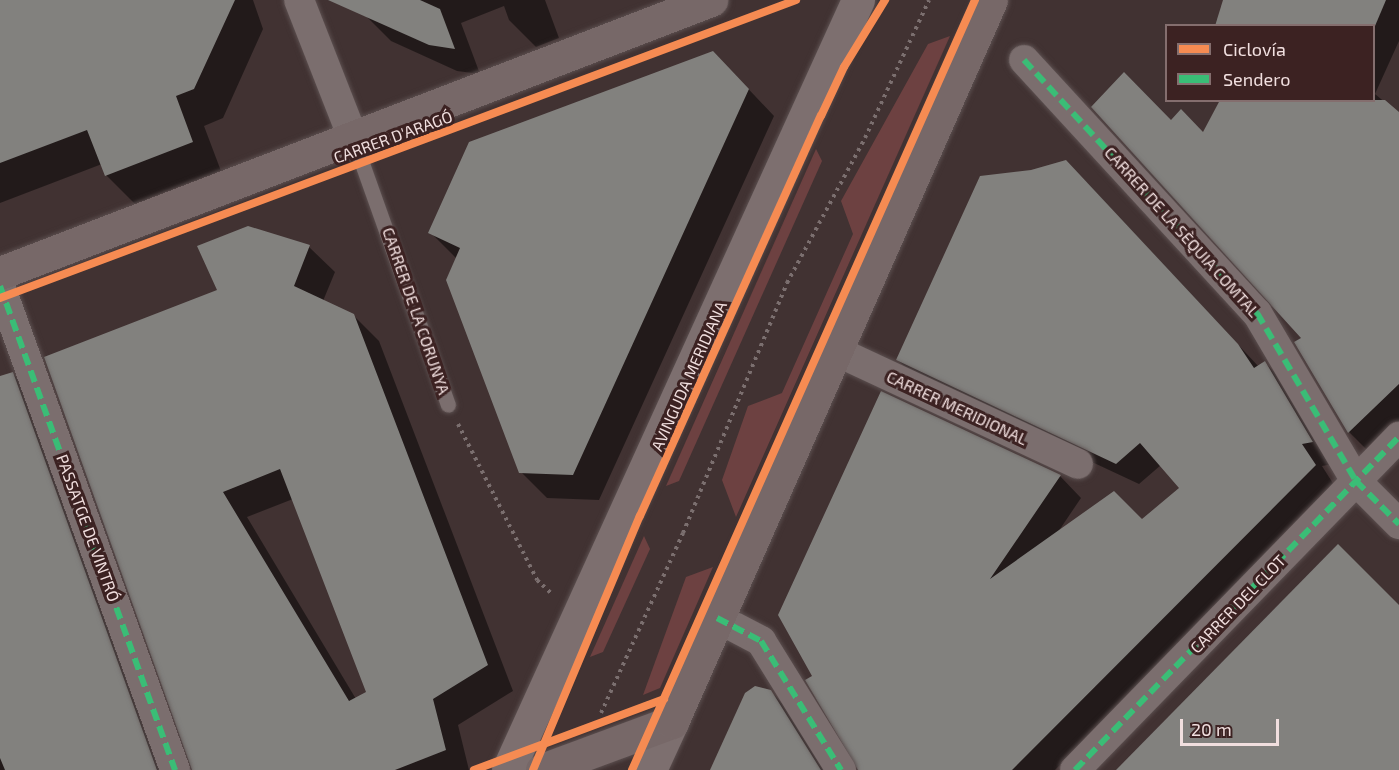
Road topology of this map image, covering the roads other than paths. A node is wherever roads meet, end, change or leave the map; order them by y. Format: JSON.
{"nodes":[{"id":1,"x":299,"y":0,"type":"edge"},
{"id":2,"x":711,"y":0,"type":"edge"},
{"id":3,"x":858,"y":0,"type":"edge"},
{"id":4,"x":991,"y":0,"type":"edge"},
{"id":5,"x":1024,"y":60,"type":"dead end"},
{"id":6,"x":353,"y":138,"type":"junction"},
{"id":7,"x":0,"y":273,"type":"edge"},
{"id":8,"x":0,"y":286,"type":"edge"},
{"id":9,"x":836,"y":351,"type":"junction"},
{"id":10,"x":448,"y":405,"type":"road end"},
{"id":11,"x":1399,"y":437,"type":"edge"},
{"id":12,"x":1078,"y":464,"type":"dead end"},
{"id":13,"x":1356,"y":481,"type":"junction"},
{"id":14,"x":1399,"y":524,"type":"edge"},
{"id":15,"x":717,"y":618,"type":"junction"},
{"id":16,"x":672,"y":722,"type":"junction"},
{"id":17,"x":175,"y":770,"type":"edge"},
{"id":18,"x":508,"y":770,"type":"edge"},
{"id":19,"x":542,"y":770,"type":"edge"},
{"id":20,"x":650,"y":770,"type":"edge"},
{"id":21,"x":841,"y":770,"type":"edge"},
{"id":22,"x":1075,"y":770,"type":"edge"}],
"edges":[{"from":1,"to":6,"type":"street","name":"CARRER DE LA CORUNYA"},
{"from":2,"to":6,"type":"main road","name":"CARRER D'ARAGÓ"},
{"from":3,"to":18,"type":"street","name":"AVINGUDA MERIDIANA"},
{"from":4,"to":9,"type":"main road"},
{"from":5,"to":13,"type":"street","name":"CARRER DE LA SÈQUIA COMTAL"},
{"from":6,"to":7,"type":"main road","name":"CARRER D'ARAGÓ"},
{"from":6,"to":10,"type":"lane","name":"CARRER DE LA CORUNYA"},
{"from":8,"to":17,"type":"street","name":"PASSATGE DE VINTRÓ"},
{"from":9,"to":12,"type":"street","name":"CARRER MERIDIONAL"},
{"from":9,"to":15,"type":"main road"},
{"from":11,"to":13,"type":"street","name":"CARRER DEL CLOT"},
{"from":13,"to":14,"type":"street","name":"CARRER DE LA SÈQUIA COMTAL"},
{"from":13,"to":22,"type":"street","name":"CARRER DEL CLOT"},
{"from":15,"to":16,"type":"main road"},
{"from":15,"to":21,"type":"street"},
{"from":16,"to":19,"type":"main road"},
{"from":16,"to":20,"type":"street"}]}
